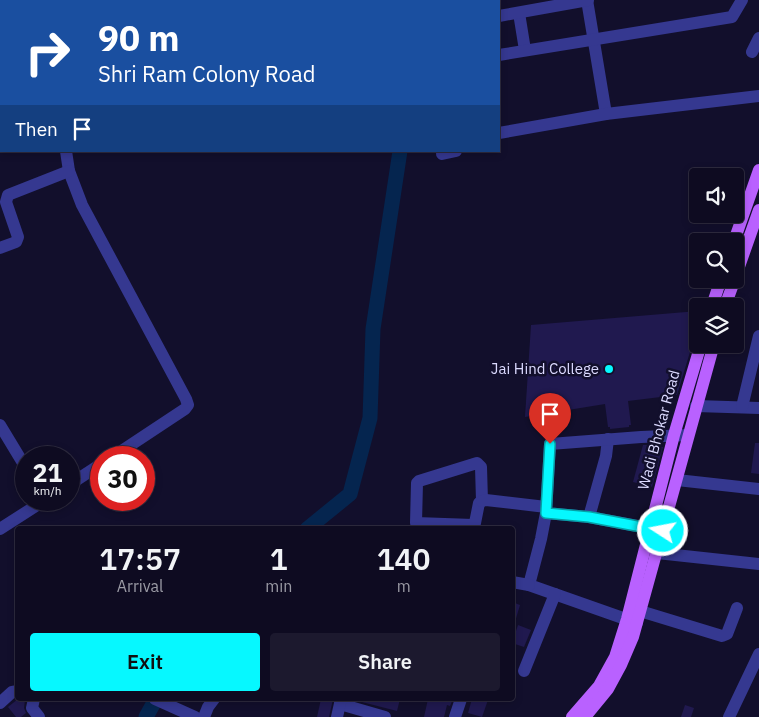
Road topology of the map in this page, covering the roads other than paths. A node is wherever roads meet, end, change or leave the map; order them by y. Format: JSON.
{"nodes":[{"id":1,"x":587,"y":0,"type":"edge"},
{"id":2,"x":742,"y":0,"type":"edge"},
{"id":3,"x":519,"y":13,"type":"junction"},
{"id":4,"x":500,"y":16,"type":"edge"},
{"id":5,"x":759,"y":38,"type":"edge"},
{"id":6,"x":594,"y":39,"type":"junction"},
{"id":7,"x":525,"y":50,"type":"junction"},
{"id":8,"x":752,"y":52,"type":"dead end"},
{"id":9,"x":500,"y":55,"type":"edge"},
{"id":10,"x":759,"y":96,"type":"edge"},
{"id":11,"x":606,"y":114,"type":"junction"},
{"id":12,"x":500,"y":133,"type":"edge"},
{"id":13,"x":66,"y":152,"type":"edge"},
{"id":14,"x":451,"y":152,"type":"edge"},
{"id":15,"x":442,"y":154,"type":"dead end"},
{"id":16,"x":759,"y":170,"type":"edge"},
{"id":17,"x":69,"y":171,"type":"junction"},
{"id":18,"x":755,"y":191,"type":"edge"},
{"id":19,"x":759,"y":210,"type":"edge"},
{"id":20,"x":737,"y":233,"type":"edge"},
{"id":21,"x":0,"y":248,"type":"edge"},
{"id":22,"x":744,"y":253,"type":"edge"},
{"id":23,"x":759,"y":336,"type":"edge"},
{"id":24,"x":697,"y":353,"type":"edge"},
{"id":25,"x":711,"y":353,"type":"edge"},
{"id":26,"x":696,"y":406,"type":"junction"},
{"id":27,"x":742,"y":407,"type":"junction"},
{"id":28,"x":759,"y":408,"type":"edge"},
{"id":29,"x":0,"y":425,"type":"edge"},
{"id":30,"x":674,"y":435,"type":"junction"},
{"id":31,"x":688,"y":435,"type":"junction"},
{"id":32,"x":608,"y":439,"type":"junction"},
{"id":33,"x":12,"y":445,"type":"junction"},
{"id":34,"x":129,"y":446,"type":"edge"},
{"id":35,"x":15,"y":450,"type":"edge"},
{"id":36,"x":0,"y":452,"type":"edge"},
{"id":37,"x":677,"y":480,"type":"junction"},
{"id":38,"x":759,"y":489,"type":"edge"},
{"id":39,"x":482,"y":501,"type":"junction"},
{"id":40,"x":546,"y":510,"type":"junction"},
{"id":41,"x":28,"y":511,"type":"edge"},
{"id":42,"x":589,"y":517,"type":"junction"},
{"id":43,"x":0,"y":529,"type":"edge"},
{"id":44,"x":656,"y":530,"type":"junction"},
{"id":45,"x":657,"y":553,"type":"junction"},
{"id":46,"x":759,"y":564,"type":"edge"},
{"id":47,"x":515,"y":583,"type":"edge"},
{"id":48,"x":529,"y":585,"type":"junction"},
{"id":49,"x":555,"y":594,"type":"junction"},
{"id":50,"x":737,"y":608,"type":"dead end"},
{"id":51,"x":634,"y":618,"type":"junction"},
{"id":52,"x":759,"y":654,"type":"edge"},
{"id":53,"x":524,"y":671,"type":"dead end"},
{"id":54,"x":15,"y":692,"type":"edge"},
{"id":55,"x":34,"y":701,"type":"edge"},
{"id":56,"x":159,"y":701,"type":"edge"},
{"id":57,"x":212,"y":701,"type":"edge"},
{"id":58,"x":461,"y":701,"type":"edge"},
{"id":59,"x":0,"y":703,"type":"edge"},
{"id":60,"x":339,"y":707,"type":"edge"},
{"id":61,"x":458,"y":716,"type":"edge"},
{"id":62,"x":39,"y":717,"type":"edge"},
{"id":63,"x":195,"y":717,"type":"edge"},
{"id":64,"x":204,"y":717,"type":"edge"},
{"id":65,"x":385,"y":717,"type":"edge"},
{"id":66,"x":572,"y":717,"type":"edge"},
{"id":67,"x":585,"y":717,"type":"edge"},
{"id":68,"x":728,"y":717,"type":"edge"}],
"edges":[{"from":1,"to":3,"type":"street"},
{"from":1,"to":6,"type":"street"},
{"from":2,"to":6,"type":"street"},
{"from":3,"to":4,"type":"street"},
{"from":3,"to":7,"type":"street"},
{"from":5,"to":8,"type":"street"},
{"from":6,"to":7,"type":"street"},
{"from":6,"to":11,"type":"street"},
{"from":7,"to":9,"type":"street"},
{"from":10,"to":11,"type":"street"},
{"from":11,"to":12,"type":"street"},
{"from":13,"to":17,"type":"street"},
{"from":14,"to":15,"type":"street"},
{"from":16,"to":18,"type":"main road"},
{"from":17,"to":21,"type":"street"},
{"from":17,"to":34,"type":"street"},
{"from":18,"to":20,"type":"main road"},
{"from":19,"to":22,"type":"main road"},
{"from":23,"to":27,"type":"street"},
{"from":24,"to":30,"type":"main road","name":"Wadi Bhokar Road"},
{"from":25,"to":26,"type":"main road","name":"Wadi Bhokar Road"},
{"from":26,"to":27,"type":"street"},
{"from":26,"to":31,"type":"main road","name":"Wadi Bhokar Road"},
{"from":27,"to":28,"type":"street"},
{"from":29,"to":33,"type":"street"},
{"from":30,"to":31,"type":"street"},
{"from":30,"to":32,"type":"street"},
{"from":30,"to":44,"type":"main road","name":"Wadi Bhokar Road"},
{"from":31,"to":37,"type":"main road","name":"Wadi Bhokar Road"},
{"from":32,"to":40,"type":"street"},
{"from":32,"to":42,"type":"street"},
{"from":33,"to":35,"type":"street"},
{"from":33,"to":36,"type":"street"},
{"from":37,"to":38,"type":"street"},
{"from":37,"to":44,"type":"main road","name":"Wadi Bhokar Road"},
{"from":39,"to":39,"type":"street"},
{"from":39,"to":40,"type":"street"},
{"from":40,"to":42,"type":"street"},
{"from":40,"to":48,"type":"street"},
{"from":41,"to":43,"type":"street"},
{"from":42,"to":44,"type":"street"},
{"from":44,"to":45,"type":"main road","name":"Wadi Bhokar Road"},
{"from":44,"to":51,"type":"main road","name":"Wadi Bhokar Road"},
{"from":45,"to":46,"type":"street"},
{"from":45,"to":51,"type":"main road","name":"Wadi Bhokar Road"},
{"from":47,"to":48,"type":"street"},
{"from":48,"to":49,"type":"street"},
{"from":49,"to":51,"type":"street"},
{"from":49,"to":53,"type":"street"},
{"from":50,"to":51,"type":"street"},
{"from":51,"to":66,"type":"main road","name":"Wadi Bhokar Road"},
{"from":51,"to":67,"type":"main road","name":"Wadi Bhokar Road"},
{"from":52,"to":68,"type":"street"},
{"from":54,"to":59,"type":"street"},
{"from":55,"to":62,"type":"street"},
{"from":56,"to":63,"type":"street"},
{"from":57,"to":64,"type":"street"},
{"from":58,"to":61,"type":"street"},
{"from":60,"to":65,"type":"street"}]}
